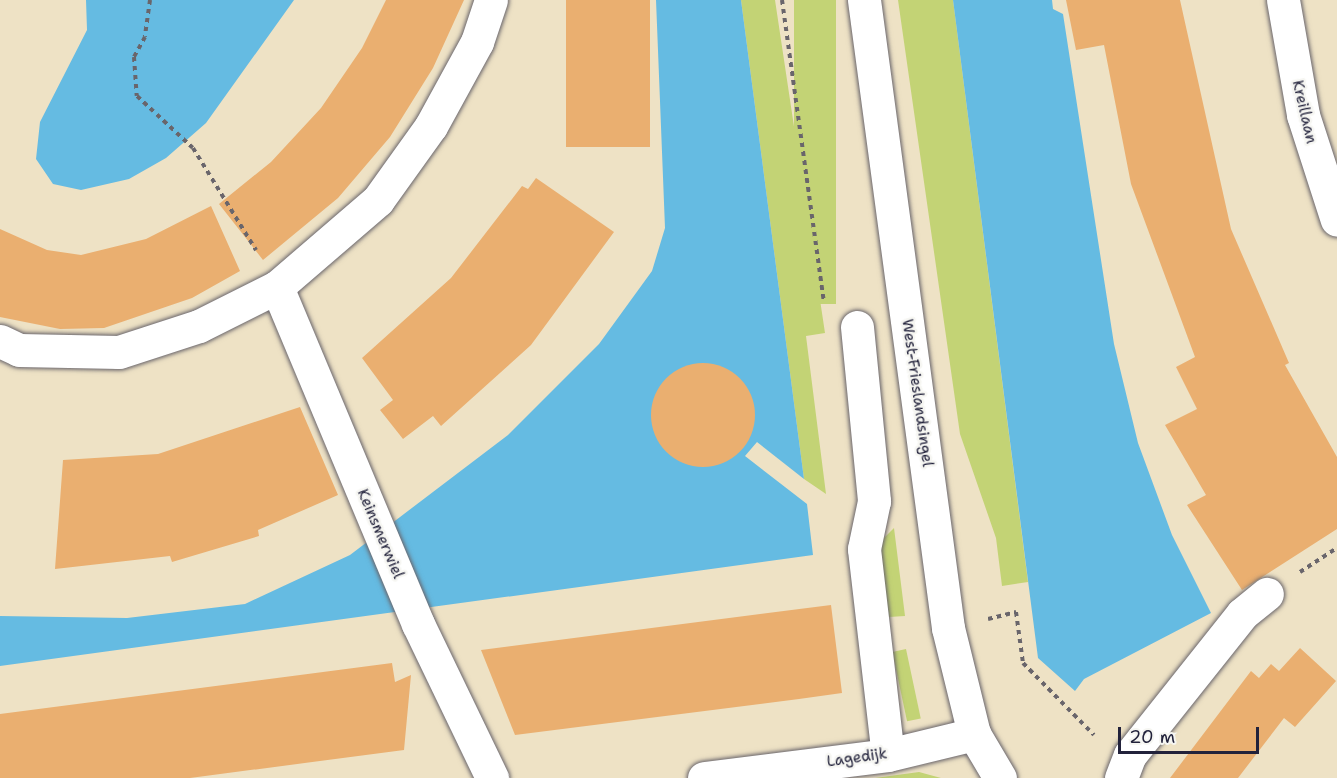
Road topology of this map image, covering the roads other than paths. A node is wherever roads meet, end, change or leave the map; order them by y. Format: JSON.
{"nodes":[{"id":1,"x":491,"y":0,"type":"edge"},
{"id":2,"x":864,"y":0,"type":"edge"},
{"id":3,"x":1283,"y":0,"type":"edge"},
{"id":4,"x":1337,"y":220,"type":"edge"},
{"id":5,"x":277,"y":287,"type":"junction"},
{"id":6,"x":856,"y":327,"type":"road end"},
{"id":7,"x":0,"y":341,"type":"edge"},
{"id":8,"x":1267,"y":594,"type":"dead end"},
{"id":9,"x":974,"y":734,"type":"junction"},
{"id":10,"x":888,"y":755,"type":"junction"},
{"id":11,"x":492,"y":778,"type":"edge"},
{"id":12,"x":704,"y":778,"type":"edge"},
{"id":13,"x":1000,"y":778,"type":"edge"},
{"id":14,"x":1121,"y":778,"type":"edge"}],
"edges":[{"from":1,"to":5,"type":"street"},
{"from":2,"to":9,"type":"street","name":"West-Frieslandsingel"},
{"from":3,"to":4,"type":"street","name":"Kreillaan"},
{"from":5,"to":7,"type":"street"},
{"from":5,"to":11,"type":"street","name":"Keinsmerwiel"},
{"from":6,"to":10,"type":"street"},
{"from":8,"to":14,"type":"street"},
{"from":9,"to":10,"type":"street","name":"Lagedijk"},
{"from":9,"to":13,"type":"street","name":"West-Frieslandsingel"},
{"from":10,"to":12,"type":"street","name":"Lagedijk"}]}
